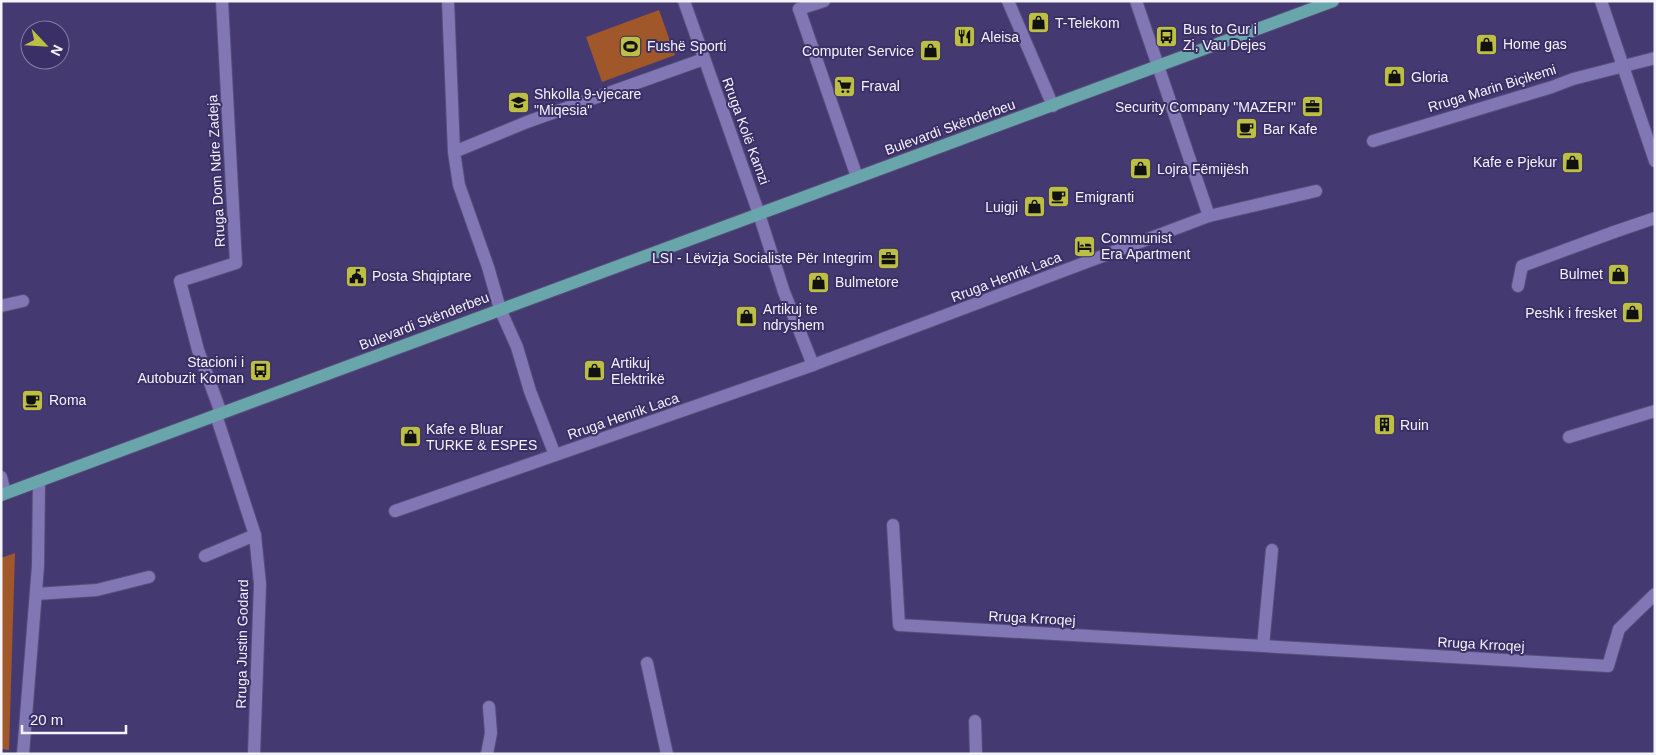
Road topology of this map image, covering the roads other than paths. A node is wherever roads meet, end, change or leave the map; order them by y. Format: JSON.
{"nodes":[{"id":1,"x":222,"y":1,"type":"edge"},
{"id":2,"x":448,"y":1,"type":"edge"},
{"id":3,"x":684,"y":1,"type":"edge"},
{"id":4,"x":824,"y":1,"type":"edge"},
{"id":5,"x":1008,"y":1,"type":"edge"},
{"id":6,"x":1136,"y":1,"type":"edge"},
{"id":7,"x":1333,"y":1,"type":"edge"},
{"id":8,"x":1602,"y":1,"type":"edge"},
{"id":9,"x":1655,"y":58,"type":"edge"},
{"id":10,"x":704,"y":59,"type":"junction"},
{"id":11,"x":1621,"y":66,"type":"junction"},
{"id":12,"x":1157,"y":67,"type":"junction"},
{"id":13,"x":1053,"y":106,"type":"junction"},
{"id":14,"x":1373,"y":141,"type":"dead end"},
{"id":15,"x":454,"y":152,"type":"junction"},
{"id":16,"x":1655,"y":162,"type":"edge"},
{"id":17,"x":857,"y":177,"type":"junction"},
{"id":18,"x":1316,"y":191,"type":"dead end"},
{"id":19,"x":759,"y":214,"type":"junction"},
{"id":20,"x":1208,"y":216,"type":"junction"},
{"id":21,"x":1655,"y":218,"type":"edge"},
{"id":22,"x":1518,"y":286,"type":"dead end"},
{"id":23,"x":23,"y":301,"type":"dead end"},
{"id":24,"x":1,"y":306,"type":"edge"},
{"id":25,"x":500,"y":309,"type":"junction"},
{"id":26,"x":813,"y":365,"type":"junction"},
{"id":27,"x":1655,"y":410,"type":"edge"},
{"id":28,"x":218,"y":414,"type":"junction"},
{"id":29,"x":1569,"y":437,"type":"dead end"},
{"id":30,"x":555,"y":455,"type":"junction"},
{"id":31,"x":1,"y":477,"type":"edge"},
{"id":32,"x":39,"y":481,"type":"junction"},
{"id":33,"x":3,"y":494,"type":"edge"},
{"id":34,"x":395,"y":511,"type":"dead end"},
{"id":35,"x":893,"y":525,"type":"dead end"},
{"id":36,"x":255,"y":535,"type":"junction"},
{"id":37,"x":1272,"y":550,"type":"dead end"},
{"id":38,"x":205,"y":556,"type":"dead end"},
{"id":39,"x":149,"y":577,"type":"dead end"},
{"id":40,"x":36,"y":594,"type":"junction"},
{"id":41,"x":1655,"y":594,"type":"edge"},
{"id":42,"x":1263,"y":646,"type":"junction"},
{"id":43,"x":647,"y":663,"type":"dead end"},
{"id":44,"x":489,"y":707,"type":"dead end"},
{"id":45,"x":975,"y":721,"type":"dead end"},
{"id":46,"x":23,"y":754,"type":"edge"},
{"id":47,"x":254,"y":754,"type":"edge"},
{"id":48,"x":487,"y":754,"type":"edge"},
{"id":49,"x":668,"y":754,"type":"edge"},
{"id":50,"x":976,"y":754,"type":"edge"}],
"edges":[{"from":1,"to":28,"type":"street","name":"Rruga Dom Ndre Zadeja"},
{"from":2,"to":15,"type":"street"},
{"from":3,"to":10,"type":"street","name":"Rruga Kolë Kamzi"},
{"from":4,"to":17,"type":"street"},
{"from":5,"to":13,"type":"street"},
{"from":6,"to":12,"type":"street"},
{"from":7,"to":12,"type":"main road","name":"Bulevardi Skënderbeu"},
{"from":8,"to":11,"type":"street"},
{"from":9,"to":11,"type":"street","name":"Rruga Marin Biçikemi"},
{"from":10,"to":15,"type":"street"},
{"from":10,"to":19,"type":"street","name":"Rruga Kolë Kamzi"},
{"from":11,"to":14,"type":"street","name":"Rruga Marin Biçikemi"},
{"from":11,"to":16,"type":"street"},
{"from":12,"to":13,"type":"main road","name":"Bulevardi Skënderbeu"},
{"from":12,"to":20,"type":"street"},
{"from":13,"to":17,"type":"main road","name":"Bulevardi Skënderbeu"},
{"from":15,"to":25,"type":"street"},
{"from":17,"to":19,"type":"main road","name":"Bulevardi Skënderbeu"},
{"from":18,"to":20,"type":"street","name":"Rruga Henrik Laca"},
{"from":19,"to":25,"type":"main road","name":"Bulevardi Skënderbeu"},
{"from":19,"to":26,"type":"street"},
{"from":20,"to":26,"type":"street","name":"Rruga Henrik Laca"},
{"from":21,"to":22,"type":"street"},
{"from":23,"to":24,"type":"street"},
{"from":25,"to":28,"type":"main road","name":"Bulevardi Skënderbeu"},
{"from":25,"to":30,"type":"street","name":"Rruga Henrik Laca"},
{"from":26,"to":30,"type":"street","name":"Rruga Henrik Laca"},
{"from":27,"to":29,"type":"street"},
{"from":28,"to":32,"type":"main road","name":"Bulevardi Skënderbeu"},
{"from":28,"to":36,"type":"street","name":"Rruga Justin Godard"},
{"from":30,"to":34,"type":"street","name":"Rruga Henrik Laca"},
{"from":31,"to":33,"type":"street"},
{"from":32,"to":33,"type":"main road","name":"Bulevardi Skënderbeu"},
{"from":32,"to":40,"type":"street"},
{"from":35,"to":42,"type":"street","name":"Rruga Krroqej"},
{"from":36,"to":38,"type":"street"},
{"from":36,"to":47,"type":"street","name":"Rruga Justin Godard"},
{"from":37,"to":42,"type":"street"},
{"from":39,"to":40,"type":"street"},
{"from":40,"to":46,"type":"street"},
{"from":41,"to":42,"type":"street","name":"Rruga Krroqej"},
{"from":43,"to":49,"type":"street"},
{"from":44,"to":48,"type":"street"},
{"from":45,"to":50,"type":"street"}]}
